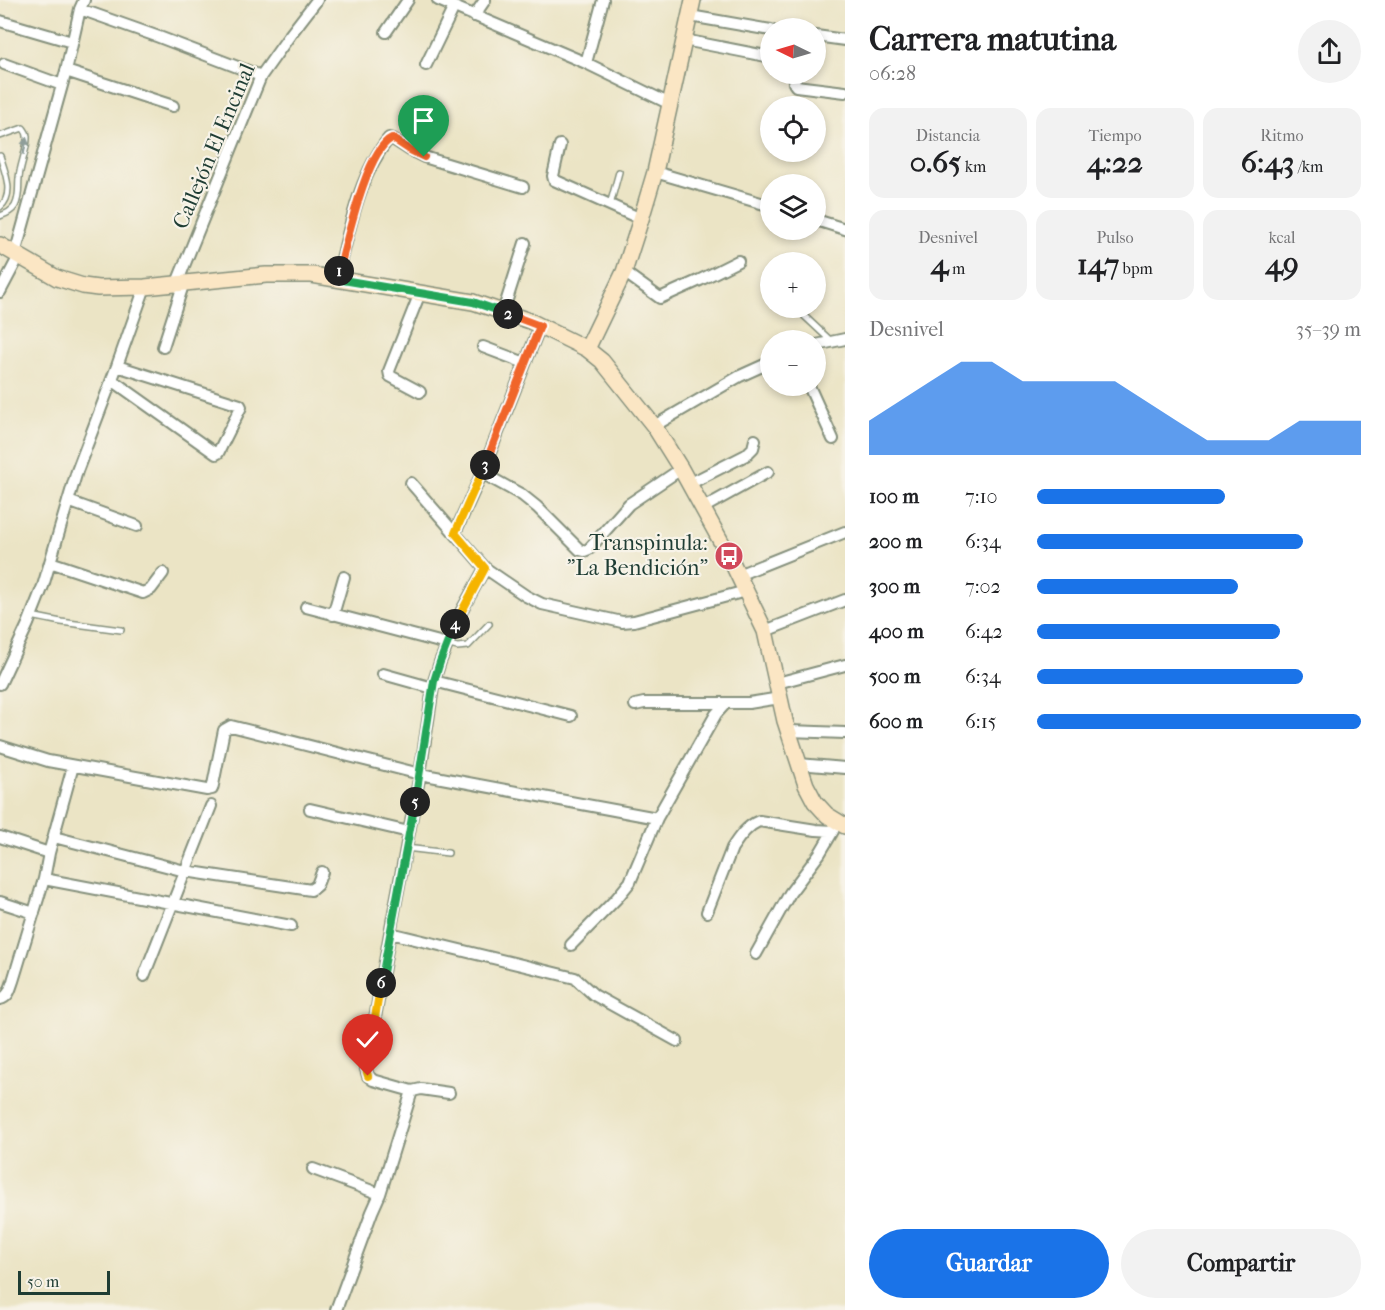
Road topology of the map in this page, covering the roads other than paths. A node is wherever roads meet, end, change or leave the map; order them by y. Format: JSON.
{"nodes":[{"id":1,"x":317,"y":0,"type":"edge"},
{"id":2,"x":408,"y":0,"type":"edge"},
{"id":3,"x":438,"y":0,"type":"edge"},
{"id":4,"x":485,"y":0,"type":"edge"},
{"id":5,"x":603,"y":0,"type":"edge"},
{"id":6,"x":693,"y":0,"type":"edge"},
{"id":7,"x":82,"y":5,"type":"edge"},
{"id":8,"x":454,"y":7,"type":"junction"},
{"id":9,"x":474,"y":16,"type":"junction"},
{"id":10,"x":690,"y":16,"type":"junction"},
{"id":11,"x":0,"y":21,"type":"edge"},
{"id":12,"x":760,"y":28,"type":"edge"},
{"id":13,"x":386,"y":32,"type":"dead end"},
{"id":14,"x":826,"y":37,"type":"edge"},
{"id":15,"x":684,"y":40,"type":"junction"},
{"id":16,"x":845,"y":40,"type":"edge"},
{"id":17,"x":72,"y":42,"type":"junction"},
{"id":18,"x":760,"y":55,"type":"edge"},
{"id":19,"x":586,"y":63,"type":"junction"},
{"id":20,"x":4,"y":64,"type":"dead end"},
{"id":21,"x":426,"y":65,"type":"dead end"},
{"id":22,"x":66,"y":71,"type":"junction"},
{"id":23,"x":261,"y":76,"type":"junction"},
{"id":24,"x":795,"y":84,"type":"edge"},
{"id":25,"x":62,"y":86,"type":"junction"},
{"id":26,"x":845,"y":93,"type":"edge"},
{"id":27,"x":670,"y":104,"type":"junction"},
{"id":28,"x":173,"y":106,"type":"dead end"},
{"id":29,"x":0,"y":136,"type":"edge"},
{"id":30,"x":560,"y":145,"type":"dead end"},
{"id":31,"x":0,"y":156,"type":"edge"},
{"id":32,"x":619,"y":172,"type":"dead end"},
{"id":33,"x":655,"y":172,"type":"junction"},
{"id":34,"x":6,"y":176,"type":"junction"},
{"id":35,"x":19,"y":176,"type":"junction"},
{"id":36,"x":523,"y":187,"type":"dead end"},
{"id":37,"x":760,"y":203,"type":"edge"},
{"id":38,"x":610,"y":205,"type":"junction"},
{"id":39,"x":0,"y":207,"type":"edge"},
{"id":40,"x":0,"y":216,"type":"edge"},
{"id":41,"x":641,"y":219,"type":"junction"},
{"id":42,"x":826,"y":223,"type":"edge"},
{"id":43,"x":845,"y":229,"type":"edge"},
{"id":44,"x":525,"y":243,"type":"dead end"},
{"id":45,"x":0,"y":245,"type":"edge"},
{"id":46,"x":17,"y":255,"type":"junction"},
{"id":47,"x":738,"y":261,"type":"dead end"},
{"id":48,"x":624,"y":272,"type":"junction"},
{"id":49,"x":337,"y":279,"type":"junction"},
{"id":50,"x":180,"y":283,"type":"junction"},
{"id":51,"x":145,"y":287,"type":"junction"},
{"id":52,"x":0,"y":291,"type":"edge"},
{"id":53,"x":420,"y":293,"type":"junction"},
{"id":54,"x":503,"y":312,"type":"junction"},
{"id":55,"x":806,"y":318,"type":"edge"},
{"id":56,"x":540,"y":326,"type":"junction"},
{"id":57,"x":845,"y":339,"type":"edge"},
{"id":58,"x":831,"y":341,"type":"junction"},
{"id":59,"x":826,"y":342,"type":"edge"},
{"id":60,"x":163,"y":347,"type":"dead end"},
{"id":61,"x":483,"y":347,"type":"dead end"},
{"id":62,"x":587,"y":349,"type":"junction"},
{"id":63,"x":525,"y":363,"type":"junction"},
{"id":64,"x":117,"y":366,"type":"junction"},
{"id":65,"x":760,"y":367,"type":"edge"},
{"id":66,"x":112,"y":380,"type":"junction"},
{"id":67,"x":420,"y":392,"type":"dead end"},
{"id":68,"x":814,"y":396,"type":"edge"},
{"id":69,"x":654,"y":426,"type":"junction"},
{"id":70,"x":833,"y":439,"type":"dead end"},
{"id":71,"x":755,"y":440,"type":"dead end"},
{"id":72,"x":681,"y":469,"type":"junction"},
{"id":73,"x":482,"y":472,"type":"junction"},
{"id":74,"x":768,"y":472,"type":"dead end"},
{"id":75,"x":411,"y":483,"type":"dead end"},
{"id":76,"x":690,"y":484,"type":"junction"},
{"id":77,"x":68,"y":501,"type":"junction"},
{"id":78,"x":703,"y":508,"type":"junction"},
{"id":79,"x":137,"y":526,"type":"dead end"},
{"id":80,"x":845,"y":532,"type":"edge"},
{"id":81,"x":455,"y":533,"type":"junction"},
{"id":82,"x":50,"y":562,"type":"junction"},
{"id":83,"x":485,"y":568,"type":"junction"},
{"id":84,"x":163,"y":573,"type":"dead end"},
{"id":85,"x":738,"y":575,"type":"junction"},
{"id":86,"x":344,"y":577,"type":"dead end"},
{"id":87,"x":746,"y":591,"type":"junction"},
{"id":88,"x":845,"y":600,"type":"edge"},
{"id":89,"x":306,"y":607,"type":"dead end"},
{"id":90,"x":333,"y":615,"type":"junction"},
{"id":91,"x":31,"y":616,"type":"junction"},
{"id":92,"x":489,"y":624,"type":"dead end"},
{"id":93,"x":121,"y":630,"type":"dead end"},
{"id":94,"x":765,"y":631,"type":"junction"},
{"id":95,"x":447,"y":644,"type":"junction"},
{"id":96,"x":845,"y":665,"type":"edge"},
{"id":97,"x":383,"y":674,"type":"dead end"},
{"id":98,"x":777,"y":682,"type":"junction"},
{"id":99,"x":0,"y":684,"type":"edge"},
{"id":100,"x":434,"y":684,"type":"junction"},
{"id":101,"x":780,"y":698,"type":"junction"},
{"id":102,"x":726,"y":703,"type":"junction"},
{"id":103,"x":635,"y":705,"type":"dead end"},
{"id":104,"x":572,"y":716,"type":"dead end"},
{"id":105,"x":789,"y":731,"type":"junction"},
{"id":106,"x":845,"y":733,"type":"edge"},
{"id":107,"x":0,"y":746,"type":"edge"},
{"id":108,"x":799,"y":764,"type":"junction"},
{"id":109,"x":73,"y":766,"type":"junction"},
{"id":110,"x":845,"y":768,"type":"edge"},
{"id":111,"x":420,"y":774,"type":"junction"},
{"id":112,"x":211,"y":806,"type":"dead end"},
{"id":113,"x":310,"y":809,"type":"dead end"},
{"id":114,"x":657,"y":818,"type":"junction"},
{"id":115,"x":838,"y":826,"type":"edge"},
{"id":116,"x":409,"y":832,"type":"junction"},
{"id":117,"x":0,"y":837,"type":"edge"},
{"id":118,"x":54,"y":837,"type":"junction"},
{"id":119,"x":406,"y":848,"type":"junction"},
{"id":120,"x":49,"y":853,"type":"junction"},
{"id":121,"x":448,"y":853,"type":"dead end"},
{"id":122,"x":185,"y":871,"type":"junction"},
{"id":123,"x":322,"y":872,"type":"dead end"},
{"id":124,"x":44,"y":879,"type":"junction"},
{"id":125,"x":0,"y":902,"type":"edge"},
{"id":126,"x":172,"y":903,"type":"junction"},
{"id":127,"x":707,"y":912,"type":"dead end"},
{"id":128,"x":34,"y":913,"type":"junction"},
{"id":129,"x":291,"y":926,"type":"dead end"},
{"id":130,"x":390,"y":933,"type":"junction"},
{"id":131,"x":571,"y":945,"type":"dead end"},
{"id":132,"x":756,"y":954,"type":"dead end"},
{"id":133,"x":144,"y":976,"type":"dead end"},
{"id":134,"x":0,"y":999,"type":"edge"},
{"id":135,"x":677,"y":1041,"type":"dead end"},
{"id":136,"x":412,"y":1091,"type":"junction"},
{"id":137,"x":449,"y":1093,"type":"dead end"},
{"id":138,"x":313,"y":1169,"type":"dead end"},
{"id":139,"x":380,"y":1194,"type":"junction"},
{"id":140,"x":336,"y":1310,"type":"edge"}],
"edges":[{"from":1,"to":23,"type":"street","name":"Callejón El Encinal"},
{"from":2,"to":13,"type":"street"},
{"from":3,"to":8,"type":"street"},
{"from":4,"to":9,"type":"street"},
{"from":5,"to":19,"type":"street"},
{"from":6,"to":10,"type":"street"},
{"from":7,"to":17,"type":"street"},
{"from":7,"to":23,"type":"street"},
{"from":8,"to":9,"type":"street"},
{"from":8,"to":21,"type":"street"},
{"from":9,"to":19,"type":"street"},
{"from":10,"to":12,"type":"street"},
{"from":10,"to":15,"type":"street"},
{"from":11,"to":17,"type":"street"},
{"from":14,"to":16,"type":"street"},
{"from":15,"to":18,"type":"street"},
{"from":15,"to":27,"type":"street"},
{"from":17,"to":22,"type":"street"},
{"from":19,"to":27,"type":"street"},
{"from":20,"to":25,"type":"street"},
{"from":22,"to":25,"type":"street"},
{"from":22,"to":28,"type":"street"},
{"from":23,"to":50,"type":"street","name":"Callejón El Encinal"},
{"from":24,"to":26,"type":"street"},
{"from":25,"to":46,"type":"street"},
{"from":27,"to":33,"type":"street"},
{"from":35,"to":29,"type":"lane","one_way":true},
{"from":30,"to":38,"type":"street"},
{"from":31,"to":34,"type":"lane"},
{"from":32,"to":38,"type":"lane"},
{"from":33,"to":37,"type":"street"},
{"from":33,"to":41,"type":"street"},
{"from":34,"to":35,"type":"lane"},
{"from":34,"to":39,"type":"lane"},
{"from":35,"to":40,"type":"lane"},
{"from":36,"to":49,"type":"street"},
{"from":38,"to":41,"type":"street"},
{"from":41,"to":48,"type":"street"},
{"from":42,"to":43,"type":"street"},
{"from":44,"to":54,"type":"street"},
{"from":45,"to":46,"type":"street"},
{"from":46,"to":51,"type":"street"},
{"from":46,"to":52,"type":"street"},
{"from":47,"to":48,"type":"street"},
{"from":48,"to":62,"type":"street"},
{"from":49,"to":50,"type":"street"},
{"from":49,"to":53,"type":"street"},
{"from":50,"to":51,"type":"street"},
{"from":50,"to":60,"type":"street","name":"Callejón El Encinal"},
{"from":51,"to":64,"type":"street"},
{"from":53,"to":54,"type":"street"},
{"from":53,"to":67,"type":"street"},
{"from":54,"to":56,"type":"street"},
{"from":55,"to":58,"type":"lane"},
{"from":56,"to":62,"type":"street"},
{"from":56,"to":63,"type":"street"},
{"from":57,"to":58,"type":"street"},
{"from":58,"to":59,"type":"street"},
{"from":61,"to":63,"type":"street"},
{"from":62,"to":69,"type":"street"},
{"from":63,"to":73,"type":"street"},
{"from":64,"to":66,"type":"street"},
{"from":64,"to":66,"type":"street"},
{"from":65,"to":69,"type":"street"},
{"from":66,"to":77,"type":"street"},
{"from":68,"to":70,"type":"street"},
{"from":69,"to":72,"type":"street"},
{"from":71,"to":76,"type":"street"},
{"from":72,"to":73,"type":"street"},
{"from":72,"to":76,"type":"street"},
{"from":73,"to":81,"type":"street"},
{"from":74,"to":78,"type":"street"},
{"from":75,"to":81,"type":"street"},
{"from":76,"to":78,"type":"street"},
{"from":77,"to":79,"type":"street"},
{"from":77,"to":82,"type":"street"},
{"from":78,"to":85,"type":"street"},
{"from":80,"to":85,"type":"street"},
{"from":81,"to":83,"type":"street"},
{"from":82,"to":84,"type":"street"},
{"from":82,"to":91,"type":"street"},
{"from":83,"to":87,"type":"street"},
{"from":83,"to":95,"type":"street"},
{"from":85,"to":87,"type":"street"},
{"from":86,"to":90,"type":"street"},
{"from":87,"to":94,"type":"street"},
{"from":88,"to":94,"type":"street"},
{"from":89,"to":90,"type":"street"},
{"from":90,"to":95,"type":"street"},
{"from":91,"to":93,"type":"lane"},
{"from":91,"to":99,"type":"street"},
{"from":92,"to":95,"type":"lane"},
{"from":94,"to":98,"type":"street"},
{"from":95,"to":100,"type":"street"},
{"from":96,"to":98,"type":"street"},
{"from":97,"to":100,"type":"street"},
{"from":98,"to":101,"type":"street"},
{"from":100,"to":104,"type":"street"},
{"from":100,"to":111,"type":"street"},
{"from":101,"to":102,"type":"street"},
{"from":101,"to":105,"type":"street"},
{"from":102,"to":103,"type":"street"},
{"from":102,"to":114,"type":"street"},
{"from":105,"to":106,"type":"street"},
{"from":105,"to":108,"type":"street"},
{"from":107,"to":109,"type":"street"},
{"from":108,"to":110,"type":"street"},
{"from":108,"to":115,"type":"street"},
{"from":109,"to":111,"type":"street"},
{"from":109,"to":118,"type":"street"},
{"from":111,"to":114,"type":"street"},
{"from":111,"to":116,"type":"street"},
{"from":112,"to":122,"type":"street"},
{"from":113,"to":116,"type":"street"},
{"from":114,"to":131,"type":"street"},
{"from":115,"to":127,"type":"street"},
{"from":115,"to":132,"type":"street"},
{"from":116,"to":119,"type":"street"},
{"from":117,"to":120,"type":"street"},
{"from":118,"to":120,"type":"street"},
{"from":118,"to":122,"type":"street"},
{"from":119,"to":121,"type":"lane"},
{"from":119,"to":130,"type":"street"},
{"from":120,"to":124,"type":"street"},
{"from":122,"to":123,"type":"street"},
{"from":122,"to":126,"type":"street"},
{"from":124,"to":126,"type":"street"},
{"from":124,"to":128,"type":"street"},
{"from":125,"to":128,"type":"street"},
{"from":126,"to":129,"type":"street"},
{"from":126,"to":133,"type":"street"},
{"from":128,"to":134,"type":"street"},
{"from":130,"to":135,"type":"street"},
{"from":130,"to":136,"type":"street"},
{"from":136,"to":137,"type":"street"},
{"from":136,"to":139,"type":"street"},
{"from":138,"to":139,"type":"street"},
{"from":139,"to":140,"type":"street"}]}
